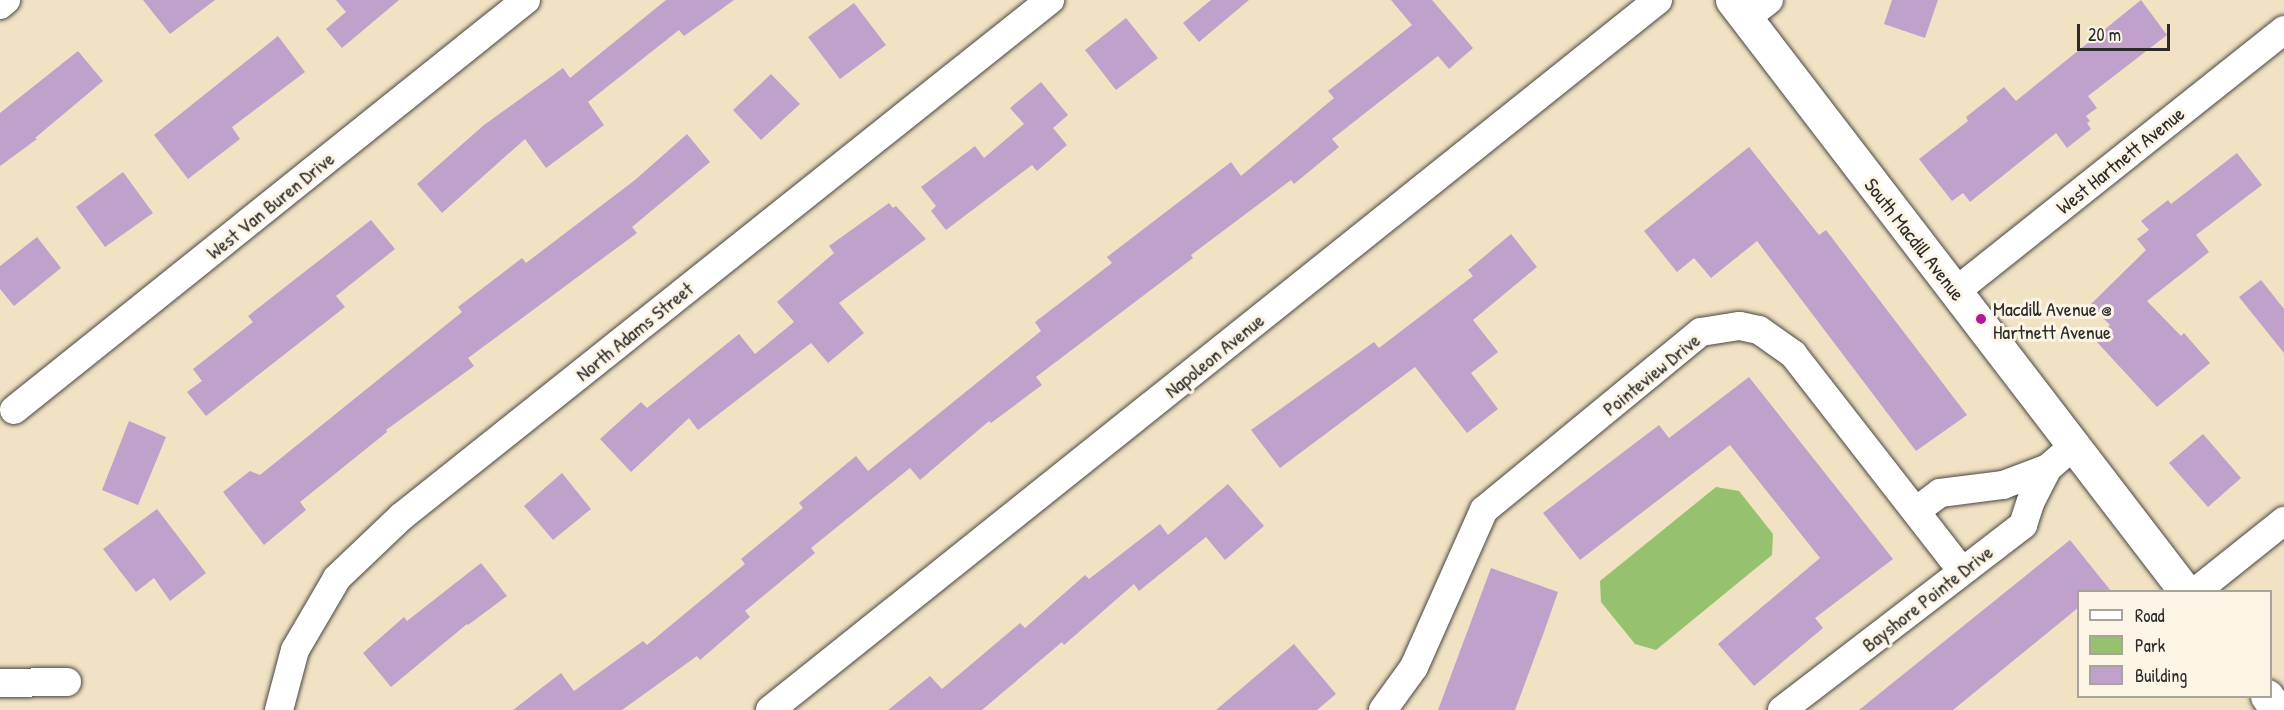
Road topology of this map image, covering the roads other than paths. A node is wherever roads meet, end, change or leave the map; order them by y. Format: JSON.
{"nodes":[{"id":1,"x":6,"y":0,"type":"edge"},
{"id":2,"x":526,"y":0,"type":"edge"},
{"id":3,"x":1050,"y":0,"type":"edge"},
{"id":4,"x":1658,"y":0,"type":"edge"},
{"id":5,"x":0,"y":5,"type":"edge"},
{"id":6,"x":1749,"y":6,"type":"edge"},
{"id":7,"x":2284,"y":30,"type":"edge"},
{"id":8,"x":1956,"y":291,"type":"junction"},
{"id":9,"x":15,"y":410,"type":"dead end"},
{"id":10,"x":2074,"y":445,"type":"junction"},
{"id":11,"x":2048,"y":468,"type":"junction"},
{"id":12,"x":1916,"y":511,"type":"junction"},
{"id":13,"x":2284,"y":521,"type":"edge"},
{"id":14,"x":1962,"y":571,"type":"junction"},
{"id":15,"x":2185,"y":590,"type":"edge"},
{"id":16,"x":2196,"y":590,"type":"edge"},
{"id":17,"x":67,"y":682,"type":"dead end"},
{"id":18,"x":0,"y":683,"type":"edge"},
{"id":19,"x":279,"y":710,"type":"edge"},
{"id":20,"x":770,"y":710,"type":"edge"},
{"id":21,"x":1383,"y":710,"type":"edge"},
{"id":22,"x":1782,"y":710,"type":"edge"}],
"edges":[{"from":1,"to":5,"type":"street"},
{"from":2,"to":9,"type":"street","name":"West Van Buren Drive"},
{"from":3,"to":19,"type":"street","name":"North Adams Street"},
{"from":4,"to":20,"type":"street","name":"Napoleon Avenue"},
{"from":6,"to":8,"type":"street","name":"South Macdill Avenue"},
{"from":7,"to":8,"type":"street","name":"West Hartnett Avenue"},
{"from":8,"to":10,"type":"street","name":"South Macdill Avenue"},
{"from":10,"to":11,"type":"street","name":"Bayshore Pointe Drive"},
{"from":10,"to":15,"type":"street","name":"South Macdill Avenue"},
{"from":11,"to":12,"type":"street","name":"Bayshore Pointe Drive"},
{"from":11,"to":14,"type":"street","name":"Bayshore Pointe Drive"},
{"from":12,"to":14,"type":"street","name":"Pointeview Drive"},
{"from":12,"to":21,"type":"street","name":"Pointeview Drive"},
{"from":13,"to":16,"type":"street"},
{"from":14,"to":22,"type":"street","name":"Bayshore Pointe Drive"},
{"from":17,"to":18,"type":"street"}]}
